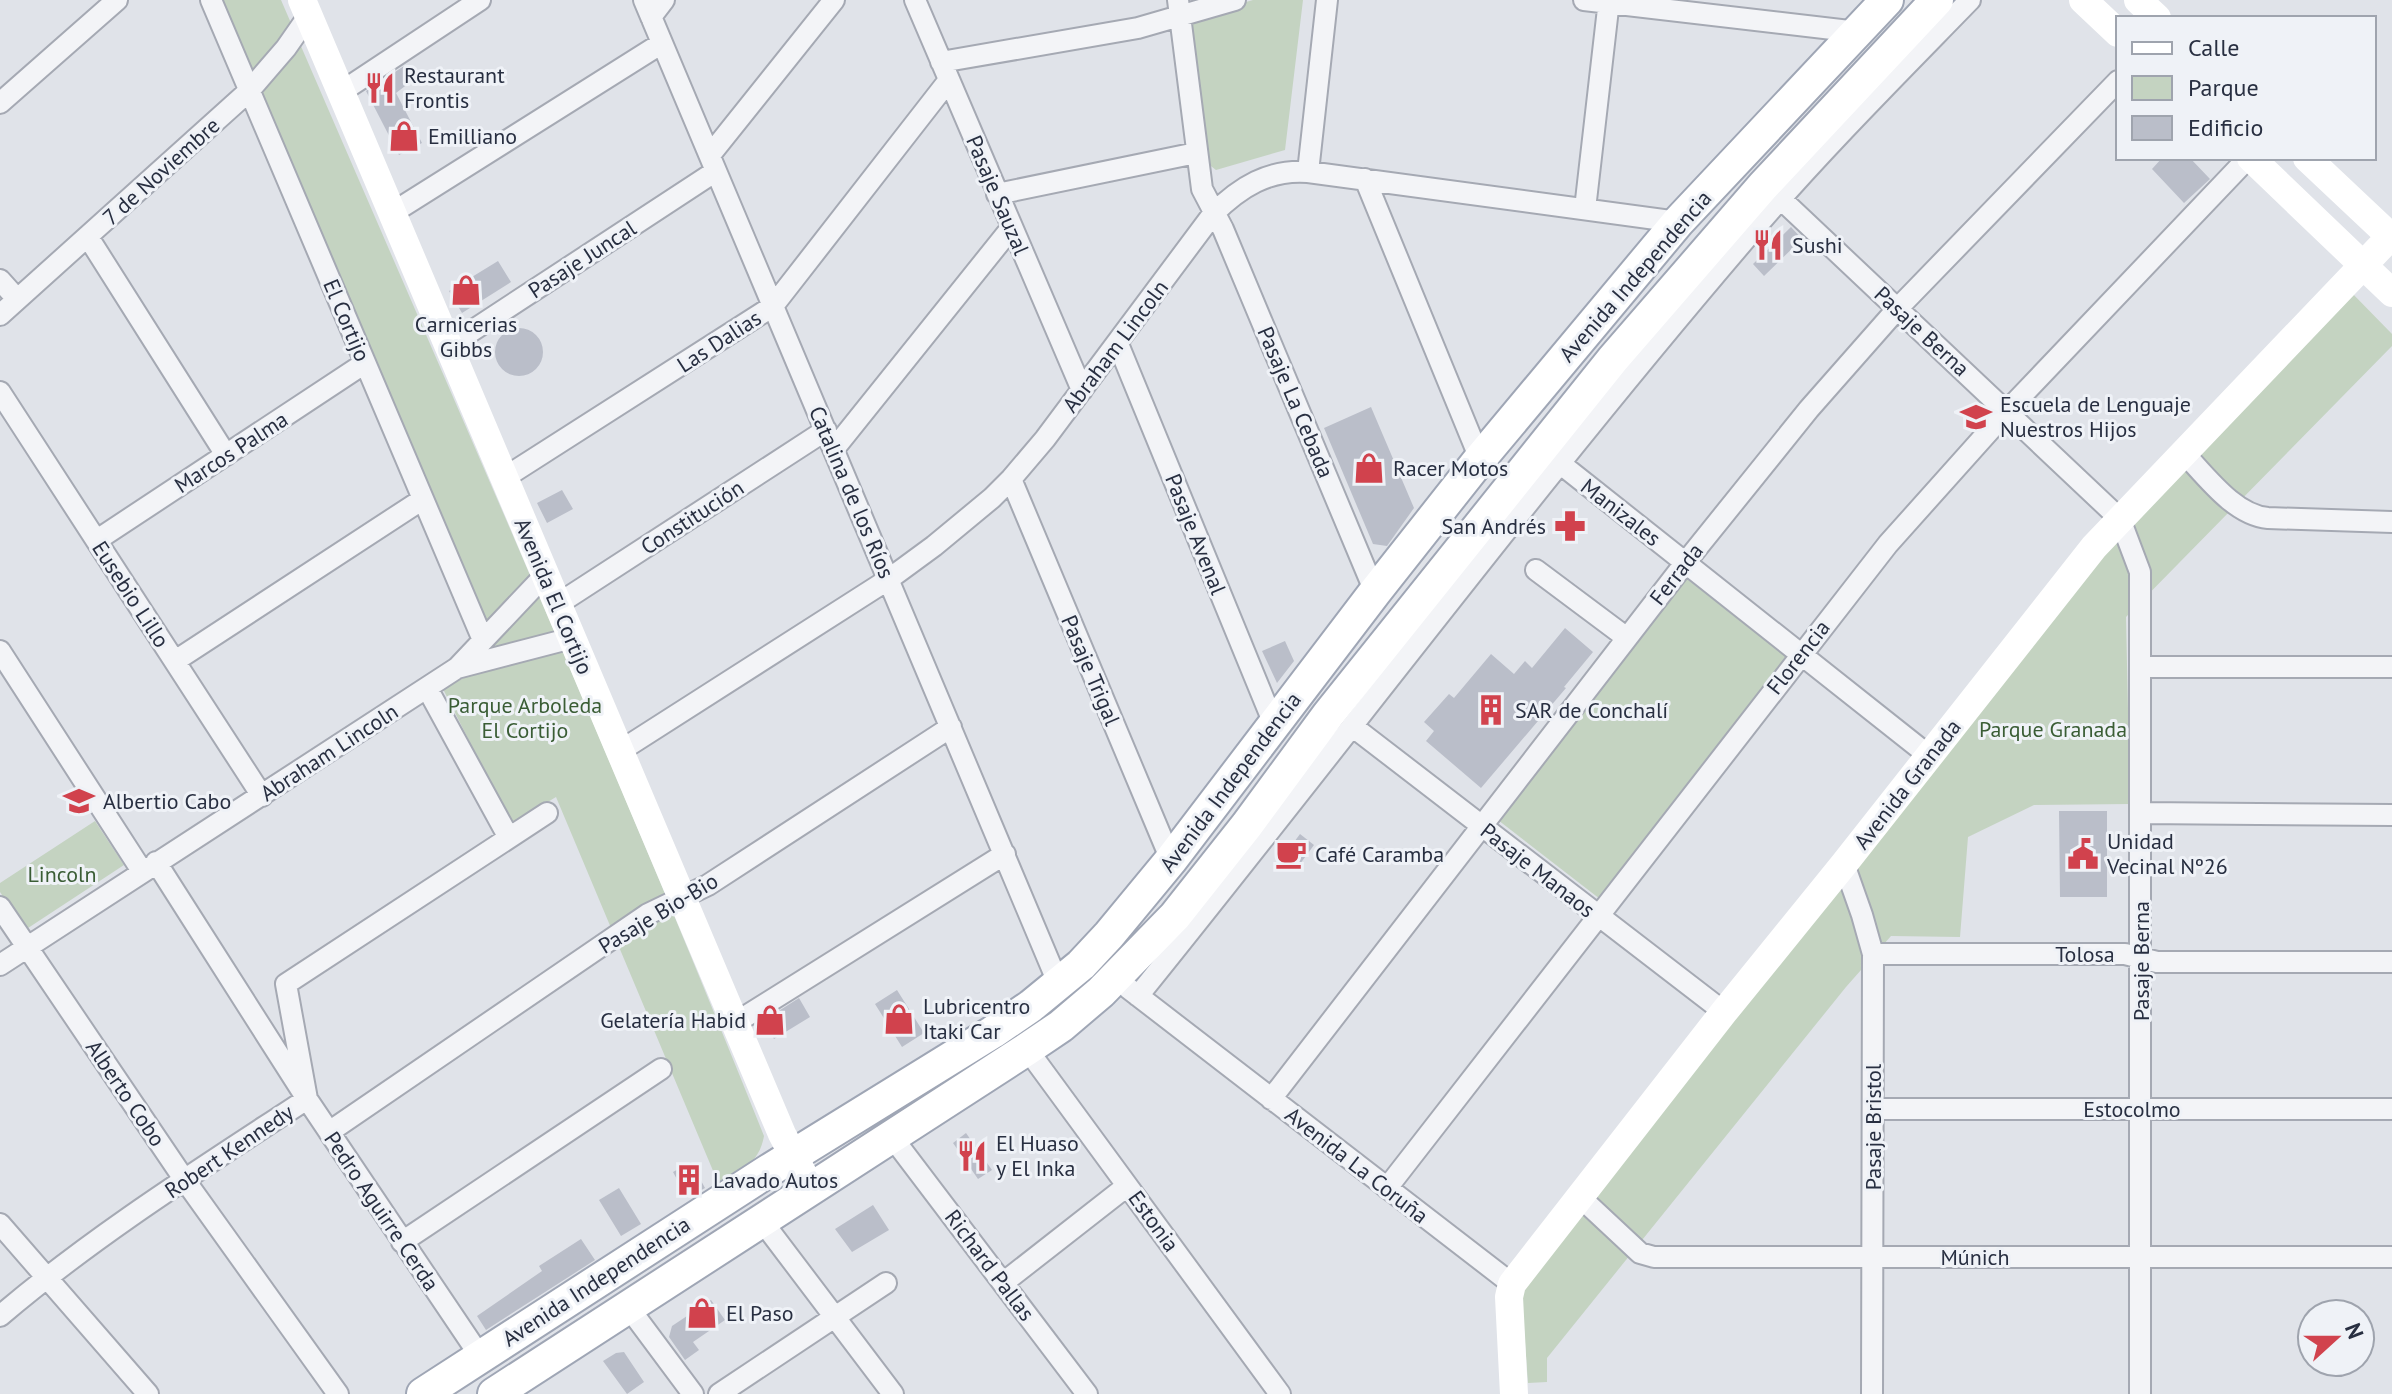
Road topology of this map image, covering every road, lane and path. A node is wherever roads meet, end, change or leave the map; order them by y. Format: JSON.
{"nodes":[{"id":1,"x":117,"y":0,"type":"edge"},
{"id":2,"x":211,"y":0,"type":"edge"},
{"id":3,"x":480,"y":0,"type":"edge"},
{"id":4,"x":664,"y":0,"type":"edge"},
{"id":5,"x":834,"y":0,"type":"edge"},
{"id":6,"x":915,"y":0,"type":"edge"},
{"id":7,"x":1235,"y":0,"type":"edge"},
{"id":8,"x":1327,"y":0,"type":"edge"},
{"id":9,"x":1584,"y":0,"type":"edge"},
{"id":10,"x":1887,"y":0,"type":"edge"},
{"id":11,"x":1937,"y":0,"type":"edge"},
{"id":12,"x":1970,"y":0,"type":"edge"},
{"id":13,"x":2083,"y":0,"type":"edge"},
{"id":14,"x":2138,"y":0,"type":"edge"},
{"id":15,"x":1609,"y":1,"type":"edge"},
{"id":16,"x":305,"y":8,"type":"edge"},
{"id":17,"x":647,"y":8,"type":"edge"},
{"id":18,"x":1179,"y":8,"type":"edge"},
{"id":19,"x":2155,"y":16,"type":"edge"},
{"id":20,"x":2116,"y":31,"type":"edge"},
{"id":21,"x":1858,"y":32,"type":"junction"},
{"id":22,"x":662,"y":43,"type":"junction"},
{"id":23,"x":945,"y":71,"type":"junction"},
{"id":24,"x":2116,"y":83,"type":"edge"},
{"id":25,"x":249,"y":91,"type":"junction"},
{"id":26,"x":341,"y":92,"type":"junction"},
{"id":27,"x":0,"y":103,"type":"edge"},
{"id":28,"x":1196,"y":153,"type":"junction"},
{"id":29,"x":2247,"y":160,"type":"edge"},
{"id":30,"x":2251,"y":160,"type":"edge"},
{"id":31,"x":2309,"y":160,"type":"edge"},
{"id":32,"x":713,"y":163,"type":"junction"},
{"id":33,"x":1308,"y":172,"type":"junction"},
{"id":34,"x":1365,"y":179,"type":"junction"},
{"id":35,"x":997,"y":194,"type":"junction"},
{"id":36,"x":1781,"y":199,"type":"junction"},
{"id":37,"x":1585,"y":209,"type":"junction"},
{"id":38,"x":392,"y":213,"type":"junction"},
{"id":39,"x":1213,"y":214,"type":"junction"},
{"id":40,"x":1678,"y":222,"type":"junction"},
{"id":41,"x":1012,"y":227,"type":"junction"},
{"id":42,"x":2391,"y":236,"type":"edge"},
{"id":43,"x":88,"y":237,"type":"junction"},
{"id":44,"x":2362,"y":264,"type":"junction"},
{"id":45,"x":0,"y":280,"type":"edge"},
{"id":46,"x":2392,"y":293,"type":"edge"},
{"id":47,"x":17,"y":299,"type":"junction"},
{"id":48,"x":773,"y":306,"type":"junction"},
{"id":49,"x":1898,"y":308,"type":"junction"},
{"id":50,"x":0,"y":315,"type":"edge"},
{"id":51,"x":1118,"y":344,"type":"junction"},
{"id":52,"x":449,"y":346,"type":"junction"},
{"id":53,"x":365,"y":363,"type":"junction"},
{"id":54,"x":1082,"y":390,"type":"junction"},
{"id":55,"x":0,"y":392,"type":"edge"},
{"id":56,"x":2007,"y":411,"type":"junction"},
{"id":57,"x":830,"y":439,"type":"junction"},
{"id":58,"x":2183,"y":452,"type":"junction"},
{"id":59,"x":226,"y":455,"type":"junction"},
{"id":60,"x":1550,"y":456,"type":"junction"},
{"id":61,"x":1480,"y":459,"type":"junction"},
{"id":62,"x":504,"y":478,"type":"junction"},
{"id":63,"x":1011,"y":479,"type":"junction"},
{"id":64,"x":423,"y":499,"type":"junction"},
{"id":65,"x":2120,"y":519,"type":"junction"},
{"id":66,"x":2392,"y":522,"type":"edge"},
{"id":67,"x":97,"y":540,"type":"junction"},
{"id":68,"x":1685,"y":563,"type":"junction"},
{"id":69,"x":1536,"y":570,"type":"dead end"},
{"id":70,"x":545,"y":575,"type":"junction"},
{"id":71,"x":889,"y":579,"type":"junction"},
{"id":72,"x":1375,"y":592,"type":"junction"},
{"id":73,"x":558,"y":604,"type":"junction"},
{"id":74,"x":572,"y":638,"type":"junction"},
{"id":75,"x":1627,"y":638,"type":"junction"},
{"id":76,"x":483,"y":640,"type":"junction"},
{"id":77,"x":0,"y":651,"type":"edge"},
{"id":78,"x":1801,"y":654,"type":"junction"},
{"id":79,"x":175,"y":661,"type":"junction"},
{"id":80,"x":2141,"y":667,"type":"junction"},
{"id":81,"x":2392,"y":667,"type":"edge"},
{"id":82,"x":457,"y":668,"type":"junction"},
{"id":83,"x":427,"y":688,"type":"junction"},
{"id":84,"x":1274,"y":724,"type":"junction"},
{"id":85,"x":1352,"y":726,"type":"junction"},
{"id":86,"x":951,"y":727,"type":"junction"},
{"id":87,"x":620,"y":751,"type":"junction"},
{"id":88,"x":1928,"y":755,"type":"junction"},
{"id":89,"x":262,"y":796,"type":"junction"},
{"id":90,"x":547,"y":813,"type":"dead end"},
{"id":91,"x":2141,"y":813,"type":"junction"},
{"id":92,"x":2392,"y":815,"type":"edge"},
{"id":93,"x":1482,"y":826,"type":"junction"},
{"id":94,"x":509,"y":838,"type":"junction"},
{"id":95,"x":1005,"y":854,"type":"junction"},
{"id":96,"x":1171,"y":860,"type":"junction"},
{"id":97,"x":1844,"y":864,"type":"junction"},
{"id":98,"x":149,"y":867,"type":"junction"},
{"id":99,"x":682,"y":898,"type":"junction"},
{"id":100,"x":0,"y":907,"type":"edge"},
{"id":101,"x":1598,"y":916,"type":"junction"},
{"id":102,"x":27,"y":947,"type":"junction"},
{"id":103,"x":1873,"y":954,"type":"junction"},
{"id":104,"x":2141,"y":958,"type":"junction"},
{"id":105,"x":2392,"y":962,"type":"edge"},
{"id":106,"x":0,"y":965,"type":"edge"},
{"id":107,"x":1059,"y":985,"type":"junction"},
{"id":108,"x":1127,"y":987,"type":"junction"},
{"id":109,"x":1724,"y":1012,"type":"junction"},
{"id":110,"x":735,"y":1023,"type":"junction"},
{"id":111,"x":1027,"y":1049,"type":"junction"},
{"id":112,"x":661,"y":1069,"type":"dead end"},
{"id":113,"x":307,"y":1099,"type":"junction"},
{"id":114,"x":1271,"y":1099,"type":"junction"},
{"id":115,"x":1873,"y":1109,"type":"junction"},
{"id":116,"x":2140,"y":1109,"type":"junction"},
{"id":117,"x":2392,"y":1109,"type":"edge"},
{"id":118,"x":329,"y":1132,"type":"junction"},
{"id":119,"x":892,"y":1137,"type":"junction"},
{"id":120,"x":793,"y":1156,"type":"junction"},
{"id":121,"x":184,"y":1179,"type":"junction"},
{"id":122,"x":1127,"y":1186,"type":"junction"},
{"id":123,"x":1387,"y":1188,"type":"junction"},
{"id":124,"x":811,"y":1189,"type":"junction"},
{"id":125,"x":1580,"y":1197,"type":"junction"},
{"id":126,"x":762,"y":1221,"type":"junction"},
{"id":127,"x":0,"y":1224,"type":"edge"},
{"id":128,"x":402,"y":1242,"type":"junction"},
{"id":129,"x":1872,"y":1257,"type":"junction"},
{"id":130,"x":2140,"y":1257,"type":"junction"},
{"id":131,"x":2392,"y":1257,"type":"edge"},
{"id":132,"x":45,"y":1277,"type":"junction"},
{"id":133,"x":886,"y":1283,"type":"dead end"},
{"id":134,"x":1003,"y":1283,"type":"junction"},
{"id":135,"x":1512,"y":1284,"type":"junction"},
{"id":136,"x":629,"y":1308,"type":"junction"},
{"id":137,"x":0,"y":1316,"type":"edge"},
{"id":138,"x":835,"y":1317,"type":"junction"},
{"id":139,"x":480,"y":1356,"type":"junction"},
{"id":140,"x":148,"y":1394,"type":"edge"},
{"id":141,"x":338,"y":1394,"type":"edge"},
{"id":142,"x":423,"y":1394,"type":"edge"},
{"id":143,"x":494,"y":1394,"type":"edge"},
{"id":144,"x":693,"y":1394,"type":"edge"},
{"id":145,"x":719,"y":1394,"type":"edge"},
{"id":146,"x":893,"y":1394,"type":"edge"},
{"id":147,"x":1087,"y":1394,"type":"edge"},
{"id":148,"x":1280,"y":1394,"type":"edge"},
{"id":149,"x":1514,"y":1394,"type":"edge"},
{"id":150,"x":1872,"y":1394,"type":"edge"},
{"id":151,"x":2140,"y":1394,"type":"edge"}],
"edges":[{"from":1,"to":27,"type":"street"},
{"from":2,"to":25,"type":"street","name":"El Cortijo"},
{"from":3,"to":26,"type":"street"},
{"from":4,"to":17,"type":"street"},
{"from":5,"to":32,"type":"street","name":"Pasaje Juncal"},
{"from":6,"to":23,"type":"street","name":"Pasaje Sauzal"},
{"from":7,"to":18,"type":"street"},
{"from":8,"to":33,"type":"street"},
{"from":9,"to":15,"type":"street"},
{"from":10,"to":21,"type":"main road","name":"Avenida Independencia"},
{"from":11,"to":60,"type":"main road","name":"Avenida Independencia"},
{"from":12,"to":36,"type":"street","name":"Avenida Independencia"},
{"from":13,"to":20,"type":"street"},
{"from":14,"to":19,"type":"street"},
{"from":15,"to":21,"type":"street"},
{"from":15,"to":37,"type":"street"},
{"from":16,"to":25,"type":"street","name":"7 de Noviembre"},
{"from":16,"to":26,"type":"street","name":"Avenida El Cortijo"},
{"from":17,"to":22,"type":"street","name":"Catalina de los Ríos"},
{"from":18,"to":23,"type":"street"},
{"from":18,"to":28,"type":"street","name":"Pasaje La Cebada"},
{"from":21,"to":40,"type":"main road","name":"Avenida Independencia"},
{"from":22,"to":32,"type":"street","name":"Catalina de los Ríos"},
{"from":22,"to":38,"type":"street"},
{"from":23,"to":35,"type":"street","name":"Pasaje Sauzal"},
{"from":23,"to":48,"type":"street","name":"Las Dalias"},
{"from":24,"to":49,"type":"street","name":"Ferrada"},
{"from":25,"to":43,"type":"street","name":"7 de Noviembre"},
{"from":25,"to":53,"type":"street","name":"El Cortijo"},
{"from":26,"to":38,"type":"street","name":"Avenida El Cortijo"},
{"from":28,"to":35,"type":"street"},
{"from":28,"to":39,"type":"street","name":"Pasaje La Cebada"},
{"from":29,"to":56,"type":"street","name":"Florencia"},
{"from":30,"to":44,"type":"street"},
{"from":31,"to":42,"type":"street"},
{"from":32,"to":48,"type":"street","name":"Catalina de los Ríos"},
{"from":32,"to":52,"type":"street","name":"Pasaje Juncal"},
{"from":33,"to":34,"type":"street","name":"Abraham Lincoln"},
{"from":33,"to":39,"type":"street","name":"Abraham Lincoln"},
{"from":34,"to":37,"type":"street","name":"Abraham Lincoln"},
{"from":34,"to":61,"type":"street"},
{"from":35,"to":41,"type":"street","name":"Pasaje Sauzal"},
{"from":36,"to":49,"type":"street","name":"Pasaje Berna"},
{"from":36,"to":60,"type":"street","name":"Avenida Independencia"},
{"from":37,"to":40,"type":"street","name":"Abraham Lincoln"},
{"from":38,"to":52,"type":"street","name":"Avenida El Cortijo"},
{"from":39,"to":51,"type":"street","name":"Abraham Lincoln"},
{"from":39,"to":72,"type":"street","name":"Pasaje La Cebada"},
{"from":40,"to":61,"type":"main road","name":"Avenida Independencia"},
{"from":41,"to":54,"type":"street","name":"Pasaje Sauzal"},
{"from":41,"to":57,"type":"street","name":"Constitución"},
{"from":42,"to":44,"type":"street","name":"Avenida Granada"},
{"from":43,"to":47,"type":"street","name":"7 de Noviembre"},
{"from":43,"to":59,"type":"street"},
{"from":44,"to":46,"type":"street"},
{"from":44,"to":58,"type":"street","name":"Avenida Granada"},
{"from":45,"to":47,"type":"street"},
{"from":47,"to":50,"type":"street","name":"7 de Noviembre"},
{"from":48,"to":57,"type":"street","name":"Catalina de los Ríos"},
{"from":48,"to":62,"type":"street","name":"Las Dalias"},
{"from":49,"to":56,"type":"street","name":"Pasaje Berna"},
{"from":49,"to":68,"type":"street","name":"Ferrada"},
{"from":51,"to":54,"type":"street","name":"Abraham Lincoln"},
{"from":51,"to":84,"type":"street","name":"Pasaje Avenal"},
{"from":52,"to":62,"type":"street","name":"Avenida El Cortijo"},
{"from":53,"to":59,"type":"street","name":"Marcos Palma"},
{"from":53,"to":64,"type":"street","name":"El Cortijo"},
{"from":54,"to":63,"type":"street","name":"Abraham Lincoln"},
{"from":55,"to":67,"type":"street","name":"Eusebio Lillo"},
{"from":56,"to":65,"type":"street","name":"Pasaje Berna"},
{"from":56,"to":78,"type":"street","name":"Florencia"},
{"from":57,"to":71,"type":"street","name":"Catalina de los Ríos"},
{"from":57,"to":73,"type":"street","name":"Constitución"},
{"from":58,"to":65,"type":"street","name":"Avenida Granada"},
{"from":58,"to":66,"type":"street"},
{"from":59,"to":67,"type":"street","name":"Marcos Palma"},
{"from":60,"to":68,"type":"street","name":"Manizales"},
{"from":60,"to":85,"type":"street","name":"Avenida Independencia"},
{"from":60,"to":108,"type":"main road","name":"Avenida Independencia"},
{"from":61,"to":72,"type":"main road","name":"Avenida Independencia"},
{"from":62,"to":70,"type":"street","name":"Avenida El Cortijo"},
{"from":63,"to":71,"type":"street","name":"Abraham Lincoln"},
{"from":63,"to":96,"type":"street","name":"Pasaje Trigal"},
{"from":64,"to":76,"type":"street","name":"El Cortijo"},
{"from":64,"to":79,"type":"street"},
{"from":65,"to":80,"type":"street","name":"Pasaje Berna"},
{"from":65,"to":88,"type":"street","name":"Avenida Granada"},
{"from":67,"to":79,"type":"street","name":"Eusebio Lillo"},
{"from":68,"to":75,"type":"street","name":"Ferrada"},
{"from":68,"to":78,"type":"street","name":"Manizales"},
{"from":69,"to":75,"type":"street"},
{"from":70,"to":73,"type":"street","name":"Avenida El Cortijo"},
{"from":70,"to":76,"type":"street","name":"Abraham Lincoln"},
{"from":71,"to":86,"type":"street","name":"Catalina de los Ríos"},
{"from":71,"to":87,"type":"street","name":"Abraham Lincoln"},
{"from":72,"to":84,"type":"main road","name":"Avenida Independencia"},
{"from":73,"to":74,"type":"street","name":"Avenida El Cortijo"},
{"from":74,"to":82,"type":"street","name":"Abraham Lincoln"},
{"from":74,"to":87,"type":"street","name":"Avenida El Cortijo"},
{"from":75,"to":93,"type":"street","name":"Ferrada"},
{"from":76,"to":82,"type":"street","name":"Abraham Lincoln"},
{"from":77,"to":98,"type":"street","name":"Pedro Aguirre Cerda"},
{"from":78,"to":88,"type":"street","name":"Manizales"},
{"from":78,"to":101,"type":"street","name":"Florencia"},
{"from":79,"to":89,"type":"street","name":"Eusebio Lillo"},
{"from":80,"to":81,"type":"street"},
{"from":80,"to":91,"type":"street","name":"Pasaje Berna"},
{"from":82,"to":83,"type":"street","name":"Abraham Lincoln"},
{"from":83,"to":89,"type":"street","name":"Abraham Lincoln"},
{"from":83,"to":94,"type":"street"},
{"from":84,"to":96,"type":"main road","name":"Avenida Independencia"},
{"from":85,"to":93,"type":"street","name":"Pasaje Manaos"},
{"from":85,"to":108,"type":"street","name":"Avenida Independencia"},
{"from":86,"to":95,"type":"street","name":"Catalina de los Ríos"},
{"from":86,"to":99,"type":"street","name":"Pasaje Bio-Bio"},
{"from":87,"to":99,"type":"street","name":"Avenida El Cortijo"},
{"from":88,"to":97,"type":"street","name":"Avenida Granada"},
{"from":89,"to":98,"type":"street","name":"Abraham Lincoln"},
{"from":90,"to":94,"type":"street","name":"Robert Kennedy"},
{"from":91,"to":92,"type":"street"},
{"from":91,"to":104,"type":"street","name":"Pasaje Berna"},
{"from":93,"to":101,"type":"street","name":"Pasaje Manaos"},
{"from":93,"to":114,"type":"street","name":"Ferrada"},
{"from":94,"to":113,"type":"street","name":"Robert Kennedy"},
{"from":95,"to":107,"type":"street","name":"Catalina de los Ríos"},
{"from":95,"to":110,"type":"street"},
{"from":96,"to":107,"type":"main road","name":"Avenida Independencia"},
{"from":97,"to":103,"type":"street","name":"Pasaje Bristol"},
{"from":97,"to":109,"type":"street","name":"Avenida Granada"},
{"from":98,"to":102,"type":"street","name":"Abraham Lincoln"},
{"from":98,"to":113,"type":"street","name":"Pedro Aguirre Cerda"},
{"from":99,"to":110,"type":"street","name":"Avenida El Cortijo"},
{"from":99,"to":118,"type":"street","name":"Pasaje Bio-Bio"},
{"from":100,"to":102,"type":"street","name":"Alberto Cobo"},
{"from":101,"to":109,"type":"street","name":"Pasaje Manaos"},
{"from":101,"to":123,"type":"street","name":"Florencia"},
{"from":102,"to":106,"type":"street","name":"Abraham Lincoln"},
{"from":102,"to":121,"type":"street","name":"Alberto Cobo"},
{"from":103,"to":104,"type":"street","name":"Tolosa"},
{"from":103,"to":115,"type":"street","name":"Pasaje Bristol"},
{"from":104,"to":105,"type":"street","name":"Tolosa"},
{"from":104,"to":116,"type":"street","name":"Pasaje Berna"},
{"from":107,"to":120,"type":"main road","name":"Avenida Independencia"},
{"from":108,"to":111,"type":"main road","name":"Avenida Independencia"},
{"from":108,"to":114,"type":"street","name":"Avenida La Coruña"},
{"from":109,"to":125,"type":"street","name":"Avenida Granada"},
{"from":110,"to":120,"type":"street","name":"Avenida El Cortijo"},
{"from":111,"to":119,"type":"main road","name":"Avenida Independencia"},
{"from":111,"to":122,"type":"street","name":"Estonia"},
{"from":112,"to":128,"type":"street"},
{"from":113,"to":118,"type":"street","name":"Pedro Aguirre Cerda"},
{"from":113,"to":121,"type":"street","name":"Robert Kennedy"},
{"from":114,"to":123,"type":"street","name":"Avenida La Coruña"},
{"from":115,"to":116,"type":"street","name":"Estocolmo"},
{"from":115,"to":129,"type":"street","name":"Pasaje Bristol"},
{"from":116,"to":117,"type":"street","name":"Estocolmo"},
{"from":116,"to":130,"type":"street","name":"Pasaje Berna"},
{"from":118,"to":128,"type":"street","name":"Pedro Aguirre Cerda"},
{"from":119,"to":124,"type":"main road","name":"Avenida Independencia"},
{"from":119,"to":134,"type":"street","name":"Richard Pallas"},
{"from":120,"to":124,"type":"street","name":"Avenida El Cortijo"},
{"from":120,"to":139,"type":"main road","name":"Avenida Independencia"},
{"from":121,"to":132,"type":"street","name":"Robert Kennedy"},
{"from":121,"to":141,"type":"street","name":"Alberto Cobo"},
{"from":122,"to":134,"type":"street"},
{"from":122,"to":148,"type":"street","name":"Estonia"},
{"from":123,"to":135,"type":"street","name":"Avenida La Coruña"},
{"from":124,"to":126,"type":"main road","name":"Avenida Independencia"},
{"from":125,"to":129,"type":"street","name":"Múnich"},
{"from":125,"to":135,"type":"street","name":"Avenida Granada"},
{"from":126,"to":136,"type":"main road","name":"Avenida Independencia"},
{"from":126,"to":138,"type":"street"},
{"from":127,"to":132,"type":"street"},
{"from":128,"to":139,"type":"street","name":"Pedro Aguirre Cerda"},
{"from":129,"to":130,"type":"street","name":"Múnich"},
{"from":129,"to":150,"type":"street","name":"Pasaje Bristol"},
{"from":130,"to":131,"type":"street","name":"Múnich"},
{"from":130,"to":151,"type":"street","name":"Pasaje Berna"},
{"from":132,"to":137,"type":"street","name":"Robert Kennedy"},
{"from":132,"to":140,"type":"street"},
{"from":133,"to":138,"type":"street"},
{"from":134,"to":147,"type":"street","name":"Richard Pallas"},
{"from":135,"to":149,"type":"street"},
{"from":136,"to":143,"type":"main road","name":"Avenida Independencia"},
{"from":136,"to":144,"type":"street"},
{"from":138,"to":145,"type":"street"},
{"from":138,"to":146,"type":"street"},
{"from":139,"to":142,"type":"main road","name":"Avenida Independencia"}]}
